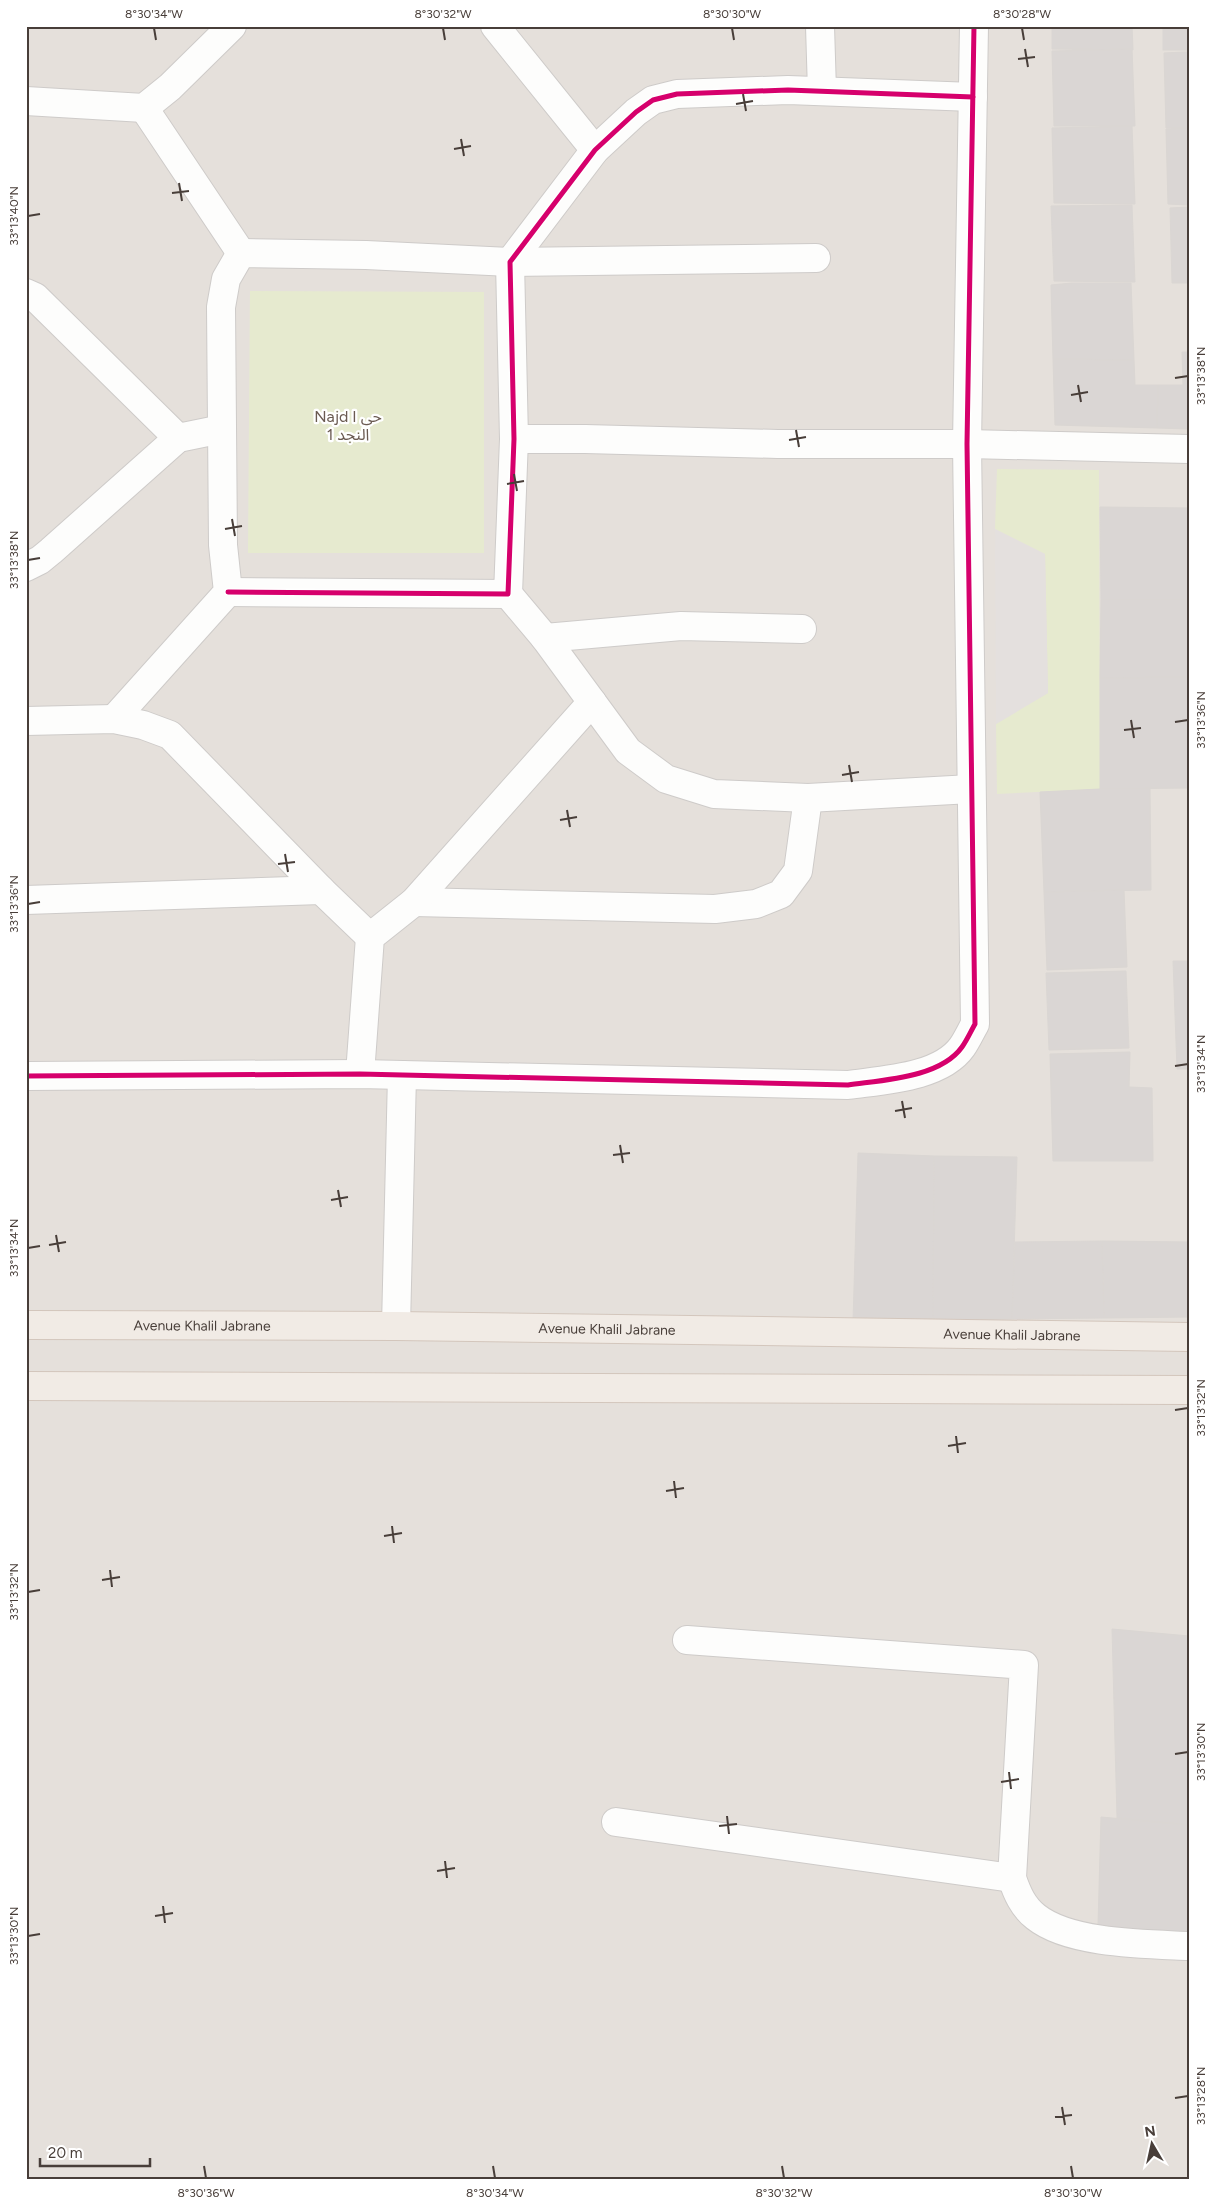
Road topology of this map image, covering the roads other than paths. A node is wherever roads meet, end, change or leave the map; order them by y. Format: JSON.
{"nodes":[{"id":1,"x":232,"y":26,"type":"edge"},
{"id":2,"x":495,"y":26,"type":"edge"},
{"id":3,"x":820,"y":26,"type":"edge"},
{"id":4,"x":974,"y":26,"type":"edge"},
{"id":5,"x":822,"y":91,"type":"junction"},
{"id":6,"x":972,"y":97,"type":"junction"},
{"id":7,"x":26,"y":100,"type":"edge"},
{"id":8,"x":144,"y":108,"type":"junction"},
{"id":9,"x":595,"y":150,"type":"junction"},
{"id":10,"x":241,"y":253,"type":"junction"},
{"id":11,"x":816,"y":258,"type":"dead end"},
{"id":12,"x":510,"y":262,"type":"junction"},
{"id":13,"x":26,"y":293,"type":"edge"},
{"id":14,"x":222,"y":429,"type":"junction"},
{"id":15,"x":178,"y":438,"type":"junction"},
{"id":16,"x":514,"y":439,"type":"junction"},
{"id":17,"x":967,"y":444,"type":"junction"},
{"id":18,"x":1189,"y":449,"type":"edge"},
{"id":19,"x":26,"y":567,"type":"edge"},
{"id":20,"x":228,"y":592,"type":"junction"},
{"id":21,"x":508,"y":594,"type":"junction"},
{"id":22,"x":802,"y":629,"type":"dead end"},
{"id":23,"x":545,"y":638,"type":"junction"},
{"id":24,"x":592,"y":702,"type":"junction"},
{"id":25,"x":114,"y":719,"type":"junction"},
{"id":26,"x":26,"y":721,"type":"edge"},
{"id":27,"x":971,"y":789,"type":"junction"},
{"id":28,"x":808,"y":798,"type":"junction"},
{"id":29,"x":321,"y":890,"type":"junction"},
{"id":30,"x":26,"y":900,"type":"edge"},
{"id":31,"x":414,"y":902,"type":"junction"},
{"id":32,"x":370,"y":937,"type":"junction"},
{"id":33,"x":360,"y":1074,"type":"junction"},
{"id":34,"x":402,"y":1075,"type":"junction"},
{"id":35,"x":26,"y":1076,"type":"edge"},
{"id":36,"x":26,"y":1325,"type":"edge"},
{"id":37,"x":396,"y":1326,"type":"junction"},
{"id":38,"x":1189,"y":1336,"type":"edge"},
{"id":39,"x":26,"y":1386,"type":"edge"},
{"id":40,"x":1189,"y":1390,"type":"edge"},
{"id":41,"x":687,"y":1640,"type":"dead end"},
{"id":42,"x":616,"y":1822,"type":"dead end"},
{"id":43,"x":1012,"y":1878,"type":"junction"},
{"id":44,"x":1189,"y":1946,"type":"edge"}],
"edges":[{"from":1,"to":8,"type":"street"},
{"from":2,"to":9,"type":"street"},
{"from":3,"to":5,"type":"street"},
{"from":4,"to":6,"type":"street"},
{"from":5,"to":6,"type":"street"},
{"from":5,"to":9,"type":"street"},
{"from":6,"to":17,"type":"street"},
{"from":7,"to":8,"type":"street"},
{"from":8,"to":10,"type":"street"},
{"from":9,"to":12,"type":"street"},
{"from":10,"to":12,"type":"street"},
{"from":10,"to":14,"type":"street"},
{"from":11,"to":12,"type":"street"},
{"from":12,"to":16,"type":"street"},
{"from":13,"to":15,"type":"street"},
{"from":14,"to":15,"type":"street"},
{"from":14,"to":20,"type":"street"},
{"from":15,"to":19,"type":"street"},
{"from":16,"to":17,"type":"street"},
{"from":16,"to":21,"type":"street"},
{"from":17,"to":18,"type":"street"},
{"from":17,"to":27,"type":"street"},
{"from":20,"to":21,"type":"street"},
{"from":20,"to":25,"type":"street"},
{"from":21,"to":23,"type":"street"},
{"from":22,"to":23,"type":"street"},
{"from":23,"to":24,"type":"street"},
{"from":24,"to":28,"type":"street"},
{"from":24,"to":31,"type":"street"},
{"from":25,"to":26,"type":"street"},
{"from":25,"to":29,"type":"street"},
{"from":27,"to":28,"type":"street"},
{"from":27,"to":34,"type":"street"},
{"from":28,"to":31,"type":"street"},
{"from":29,"to":30,"type":"street"},
{"from":29,"to":32,"type":"street"},
{"from":31,"to":32,"type":"street"},
{"from":32,"to":33,"type":"street"},
{"from":33,"to":34,"type":"street"},
{"from":33,"to":35,"type":"street"},
{"from":34,"to":37,"type":"street"},
{"from":36,"to":37,"type":"main road","name":"Avenue Khalil Jabrane"},
{"from":37,"to":38,"type":"main road","name":"Avenue Khalil Jabrane"},
{"from":39,"to":40,"type":"main road"},
{"from":41,"to":43,"type":"street"},
{"from":42,"to":43,"type":"street"},
{"from":43,"to":44,"type":"street"}]}
